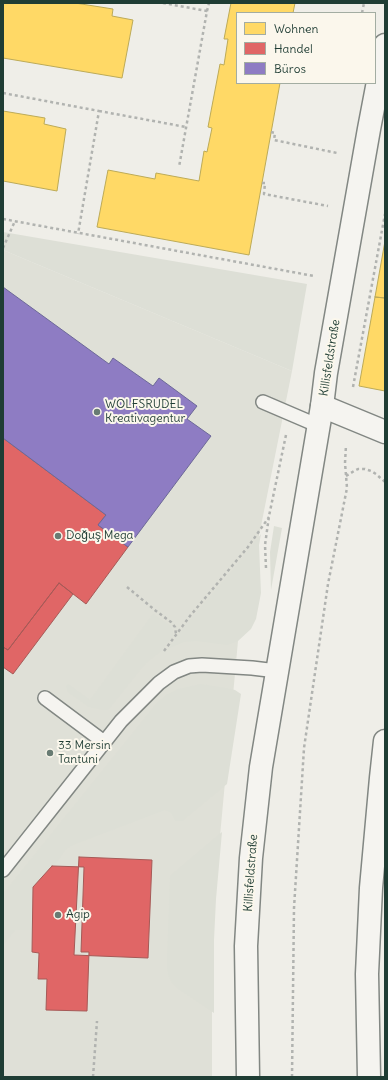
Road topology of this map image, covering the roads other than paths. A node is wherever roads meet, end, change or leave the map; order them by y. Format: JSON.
{"nodes":[{"id":1,"x":385,"y":45,"type":"edge"},
{"id":2,"x":263,"y":402,"type":"dead end"},
{"id":3,"x":321,"y":416,"type":"junction"},
{"id":4,"x":385,"y":432,"type":"edge"},
{"id":5,"x":277,"y":671,"type":"junction"},
{"id":6,"x":45,"y":698,"type":"dead end"},
{"id":7,"x":385,"y":741,"type":"edge"},
{"id":8,"x":104,"y":742,"type":"junction"},
{"id":9,"x":3,"y":870,"type":"edge"},
{"id":10,"x":248,"y":1077,"type":"edge"},
{"id":11,"x":369,"y":1077,"type":"edge"}],
"edges":[{"from":1,"to":3,"type":"main road","name":"Killisfeldstraße"},
{"from":2,"to":3,"type":"lane"},
{"from":3,"to":4,"type":"main road"},
{"from":3,"to":5,"type":"main road","name":"Killisfeldstraße"},
{"from":5,"to":8,"type":"lane"},
{"from":5,"to":10,"type":"main road","name":"Killisfeldstraße"},
{"from":6,"to":8,"type":"lane"},
{"from":7,"to":11,"type":"main road"},
{"from":8,"to":9,"type":"lane"}]}
